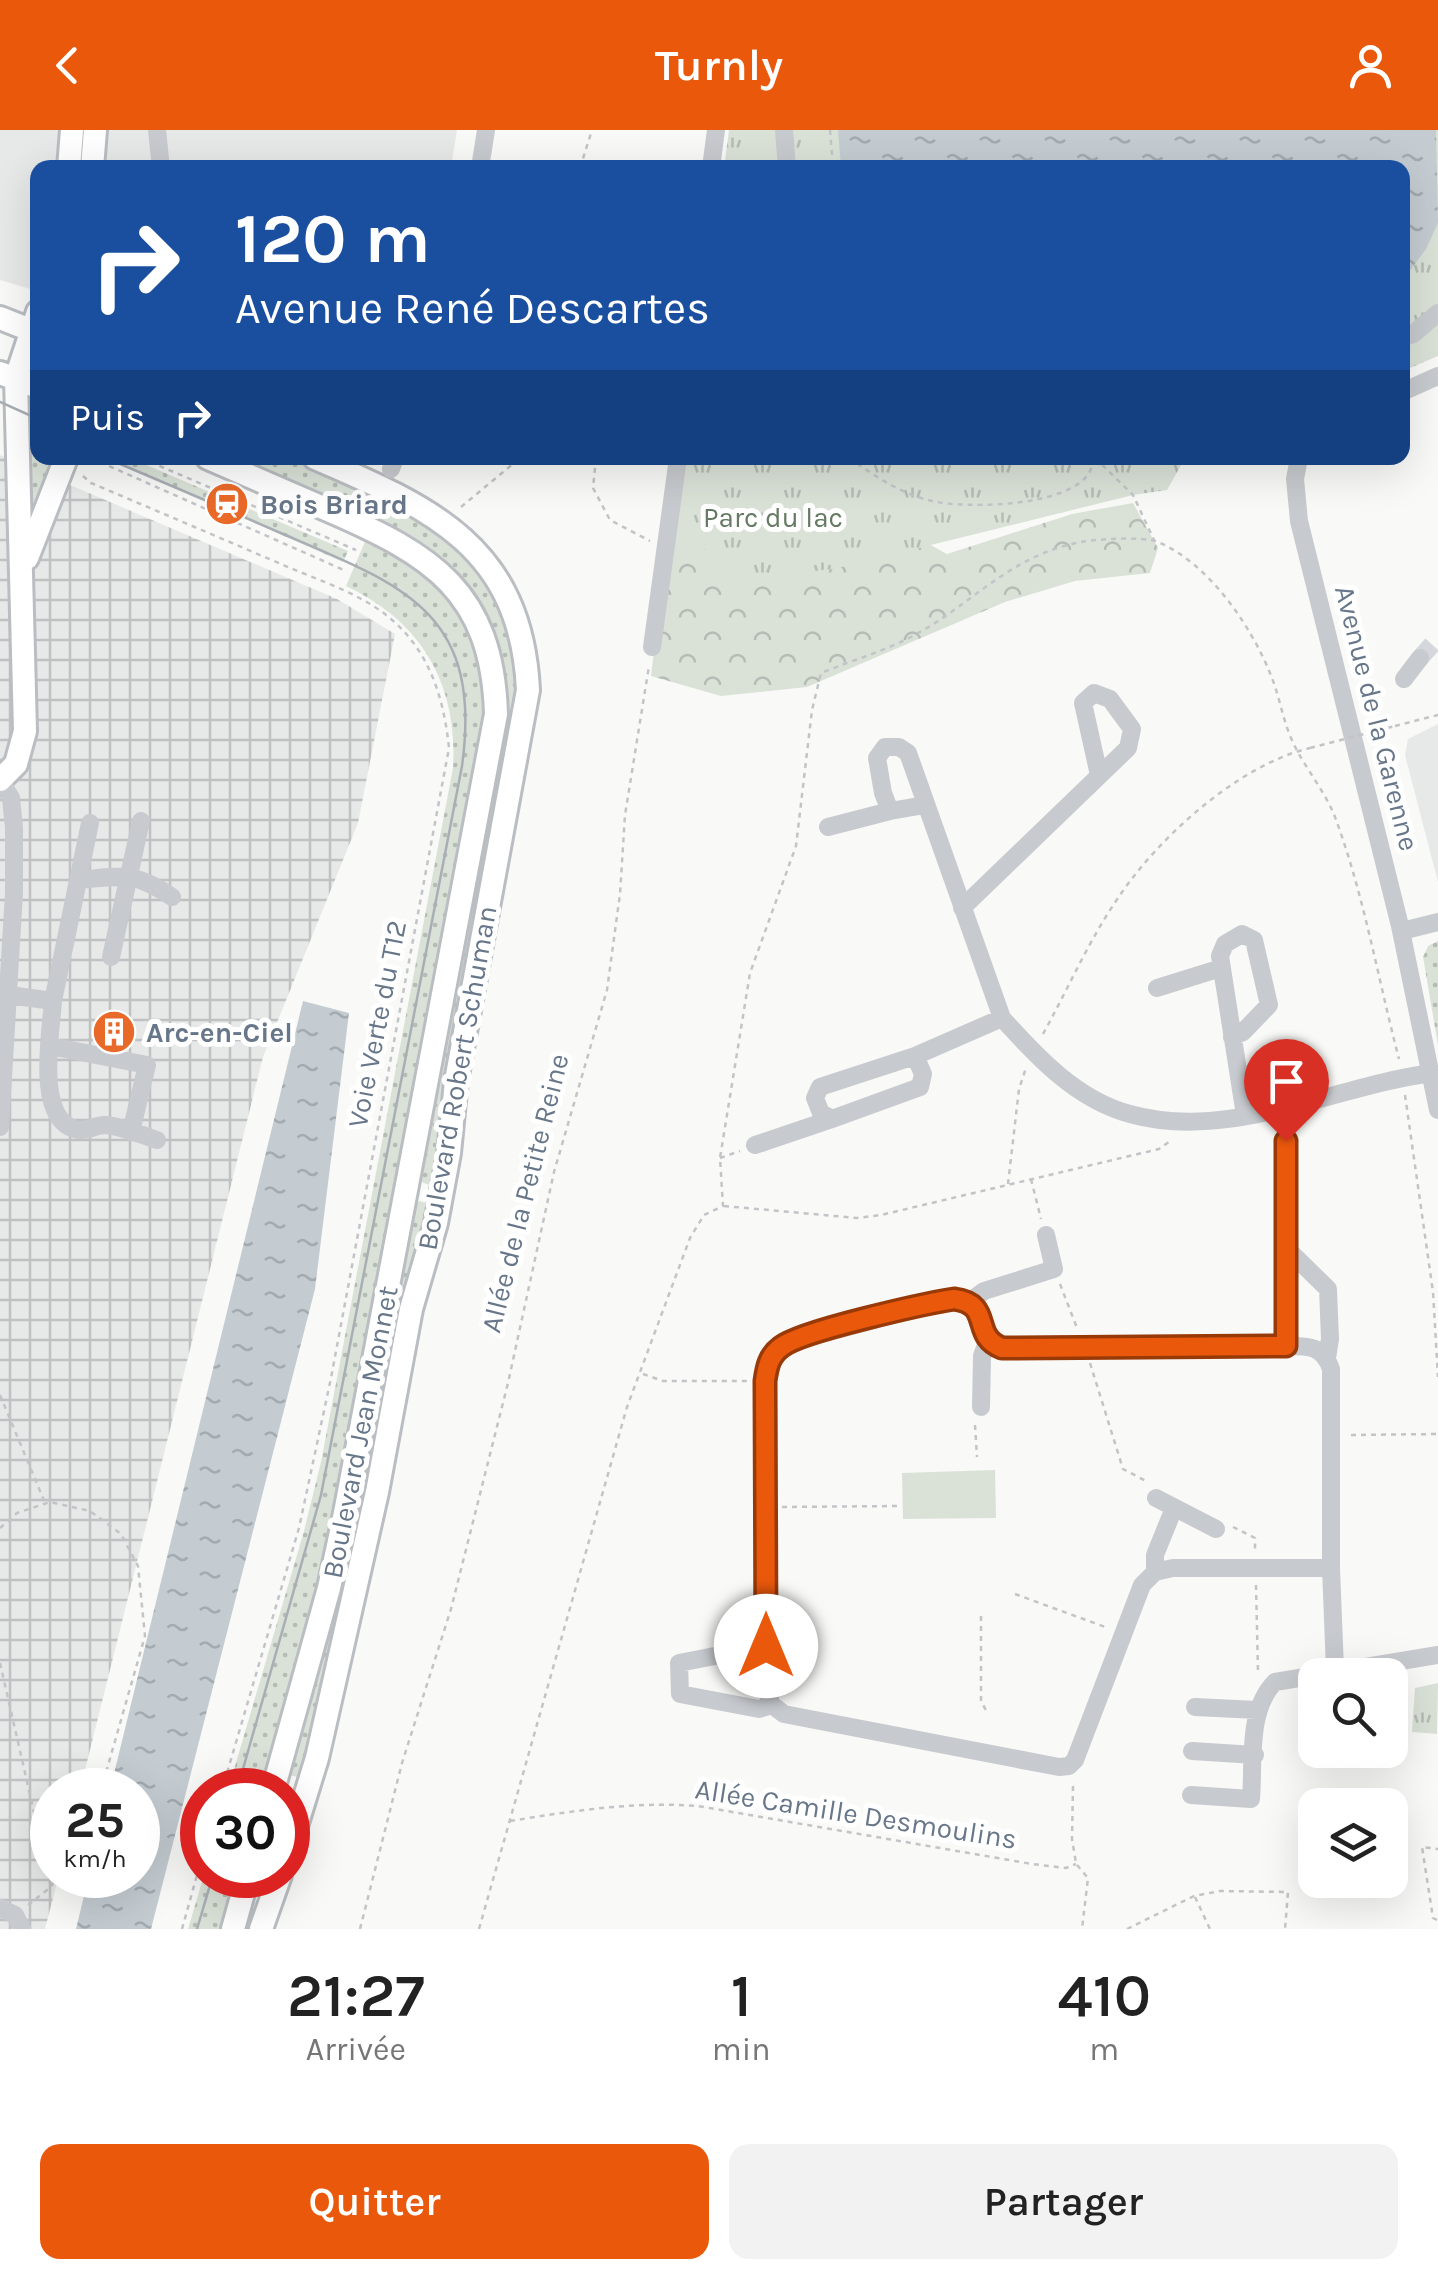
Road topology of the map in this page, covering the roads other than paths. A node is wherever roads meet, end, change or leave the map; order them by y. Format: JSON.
{"nodes":[{"id":1,"x":72,"y":130,"type":"edge"},
{"id":2,"x":96,"y":130,"type":"edge"},
{"id":3,"x":157,"y":130,"type":"edge"},
{"id":4,"x":486,"y":130,"type":"edge"},
{"id":5,"x":716,"y":130,"type":"edge"},
{"id":6,"x":784,"y":130,"type":"edge"},
{"id":7,"x":70,"y":160,"type":"edge"},
{"id":8,"x":93,"y":160,"type":"edge"},
{"id":9,"x":160,"y":160,"type":"edge"},
{"id":10,"x":481,"y":160,"type":"edge"},
{"id":11,"x":712,"y":160,"type":"edge"},
{"id":12,"x":787,"y":160,"type":"edge"},
{"id":13,"x":1438,"y":313,"type":"edge"},
{"id":14,"x":0,"y":318,"type":"edge"},
{"id":15,"x":30,"y":324,"type":"edge"},
{"id":16,"x":1410,"y":332,"type":"edge"},
{"id":17,"x":30,"y":343,"type":"edge"},
{"id":18,"x":1438,"y":376,"type":"edge"},
{"id":19,"x":18,"y":379,"type":"edge"},
{"id":20,"x":1410,"y":388,"type":"edge"},
{"id":21,"x":224,"y":465,"type":"edge"},
{"id":22,"x":331,"y":465,"type":"edge"},
{"id":23,"x":677,"y":465,"type":"edge"},
{"id":24,"x":1298,"y":465,"type":"edge"},
{"id":25,"x":74,"y":466,"type":"edge"},
{"id":26,"x":22,"y":571,"type":"junction"},
{"id":27,"x":652,"y":647,"type":"road end"},
{"id":28,"x":1420,"y":658,"type":"tunnel mouth"},
{"id":29,"x":1404,"y":679,"type":"dead end"},
{"id":30,"x":1099,"y":775,"type":"dead end"},
{"id":31,"x":0,"y":780,"type":"edge"},
{"id":32,"x":925,"y":805,"type":"junction"},
{"id":33,"x":890,"y":811,"type":"junction"},
{"id":34,"x":142,"y":821,"type":"dead end"},
{"id":35,"x":90,"y":823,"type":"dead end"},
{"id":36,"x":828,"y":826,"type":"dead end"},
{"id":37,"x":129,"y":876,"type":"junction"},
{"id":38,"x":78,"y":880,"type":"junction"},
{"id":39,"x":172,"y":898,"type":"dead end"},
{"id":40,"x":962,"y":908,"type":"junction"},
{"id":41,"x":1438,"y":922,"type":"edge"},
{"id":42,"x":1402,"y":932,"type":"junction"},
{"id":43,"x":112,"y":958,"type":"dead end"},
{"id":44,"x":1222,"y":968,"type":"junction"},
{"id":45,"x":1157,"y":988,"type":"dead end"},
{"id":46,"x":9,"y":995,"type":"junction"},
{"id":47,"x":53,"y":1000,"type":"junction"},
{"id":48,"x":1002,"y":1018,"type":"junction"},
{"id":49,"x":1232,"y":1038,"type":"junction"},
{"id":50,"x":50,"y":1046,"type":"junction"},
{"id":51,"x":915,"y":1056,"type":"junction"},
{"id":52,"x":1432,"y":1073,"type":"junction"},
{"id":53,"x":1286,"y":1106,"type":"junction"},
{"id":54,"x":1438,"y":1110,"type":"edge"},
{"id":55,"x":1244,"y":1115,"type":"junction"},
{"id":56,"x":832,"y":1118,"type":"junction"},
{"id":57,"x":0,"y":1127,"type":"edge"},
{"id":58,"x":131,"y":1132,"type":"junction"},
{"id":59,"x":158,"y":1140,"type":"dead end"},
{"id":60,"x":756,"y":1145,"type":"dead end"},
{"id":61,"x":1046,"y":1235,"type":"road end"},
{"id":62,"x":1286,"y":1248,"type":"junction"},
{"id":63,"x":969,"y":1302,"type":"junction"},
{"id":64,"x":988,"y":1340,"type":"junction"},
{"id":65,"x":1286,"y":1346,"type":"junction"},
{"id":66,"x":1327,"y":1358,"type":"junction"},
{"id":67,"x":982,"y":1408,"type":"road end"},
{"id":68,"x":1156,"y":1492,"type":"road end"},
{"id":69,"x":1174,"y":1508,"type":"junction"},
{"id":70,"x":1219,"y":1525,"type":"road end"},
{"id":71,"x":1330,"y":1568,"type":"junction"},
{"id":72,"x":1155,"y":1572,"type":"junction"},
{"id":73,"x":766,"y":1646,"type":"junction"},
{"id":74,"x":1438,"y":1655,"type":"edge"},
{"id":75,"x":1334,"y":1658,"type":"edge"},
{"id":76,"x":1408,"y":1659,"type":"edge"},
{"id":77,"x":1298,"y":1677,"type":"edge"},
{"id":78,"x":1260,"y":1702,"type":"junction"},
{"id":79,"x":772,"y":1705,"type":"junction"},
{"id":80,"x":1196,"y":1708,"type":"dead end"},
{"id":81,"x":1192,"y":1752,"type":"dead end"},
{"id":82,"x":1255,"y":1755,"type":"junction"},
{"id":83,"x":279,"y":1768,"type":"edge"},
{"id":84,"x":310,"y":1781,"type":"edge"},
{"id":85,"x":1191,"y":1795,"type":"dead end"},
{"id":86,"x":241,"y":1898,"type":"edge"},
{"id":87,"x":272,"y":1898,"type":"edge"},
{"id":88,"x":232,"y":1929,"type":"edge"},
{"id":89,"x":261,"y":1929,"type":"edge"}],
"edges":[{"from":1,"to":7,"type":"main road"},
{"from":2,"to":8,"type":"main road"},
{"from":3,"to":9,"type":"street"},
{"from":4,"to":10,"type":"street"},
{"from":5,"to":11,"type":"street"},
{"from":6,"to":12,"type":"street"},
{"from":13,"to":16,"type":"street"},
{"from":14,"to":15,"type":"main road"},
{"from":17,"to":19,"type":"main road"},
{"from":18,"to":20,"type":"street"},
{"from":19,"to":26,"type":"main road"},
{"from":21,"to":83,"type":"main road","name":"Boulevard Jean Monnet"},
{"from":22,"to":84,"type":"main road","name":"Boulevard Robert Schuman"},
{"from":23,"to":27,"type":"street"},
{"from":24,"to":42,"type":"street","name":"Avenue de la Garenne"},
{"from":25,"to":26,"type":"main road"},
{"from":26,"to":31,"type":"main road"},
{"from":28,"to":29,"type":"street"},
{"from":30,"to":40,"type":"street"},
{"from":31,"to":46,"type":"street"},
{"from":32,"to":33,"type":"street"},
{"from":32,"to":33,"type":"street"},
{"from":32,"to":40,"type":"street"},
{"from":33,"to":36,"type":"street"},
{"from":34,"to":37,"type":"street"},
{"from":35,"to":38,"type":"street"},
{"from":37,"to":38,"type":"street"},
{"from":37,"to":39,"type":"street"},
{"from":37,"to":43,"type":"street"},
{"from":38,"to":47,"type":"street"},
{"from":40,"to":48,"type":"street"},
{"from":41,"to":42,"type":"street"},
{"from":42,"to":52,"type":"street","name":"Avenue de la Garenne"},
{"from":44,"to":45,"type":"street"},
{"from":44,"to":49,"type":"street"},
{"from":44,"to":49,"type":"street"},
{"from":46,"to":47,"type":"street"},
{"from":46,"to":57,"type":"street"},
{"from":47,"to":50,"type":"street"},
{"from":48,"to":51,"type":"street"},
{"from":48,"to":55,"type":"street"},
{"from":49,"to":55,"type":"street"},
{"from":50,"to":58,"type":"street"},
{"from":50,"to":58,"type":"street"},
{"from":51,"to":56,"type":"street"},
{"from":51,"to":56,"type":"street"},
{"from":52,"to":53,"type":"street"},
{"from":52,"to":54,"type":"street","name":"Avenue de la Garenne"},
{"from":53,"to":55,"type":"street"},
{"from":53,"to":62,"type":"street"},
{"from":56,"to":60,"type":"street"},
{"from":58,"to":59,"type":"street"},
{"from":61,"to":63,"type":"street"},
{"from":62,"to":65,"type":"street"},
{"from":62,"to":66,"type":"street"},
{"from":63,"to":64,"type":"street"},
{"from":63,"to":73,"type":"street"},
{"from":64,"to":65,"type":"street"},
{"from":64,"to":67,"type":"street"},
{"from":65,"to":66,"type":"street"},
{"from":66,"to":71,"type":"street"},
{"from":68,"to":69,"type":"street"},
{"from":69,"to":70,"type":"street"},
{"from":69,"to":72,"type":"street"},
{"from":71,"to":72,"type":"street"},
{"from":71,"to":75,"type":"street"},
{"from":72,"to":79,"type":"street"},
{"from":73,"to":79,"type":"street"},
{"from":73,"to":79,"type":"street"},
{"from":74,"to":76,"type":"street"},
{"from":77,"to":78,"type":"street"},
{"from":78,"to":80,"type":"street"},
{"from":78,"to":82,"type":"street"},
{"from":81,"to":82,"type":"street"},
{"from":82,"to":85,"type":"street"},
{"from":86,"to":88,"type":"main road"},
{"from":87,"to":89,"type":"main road"}]}
